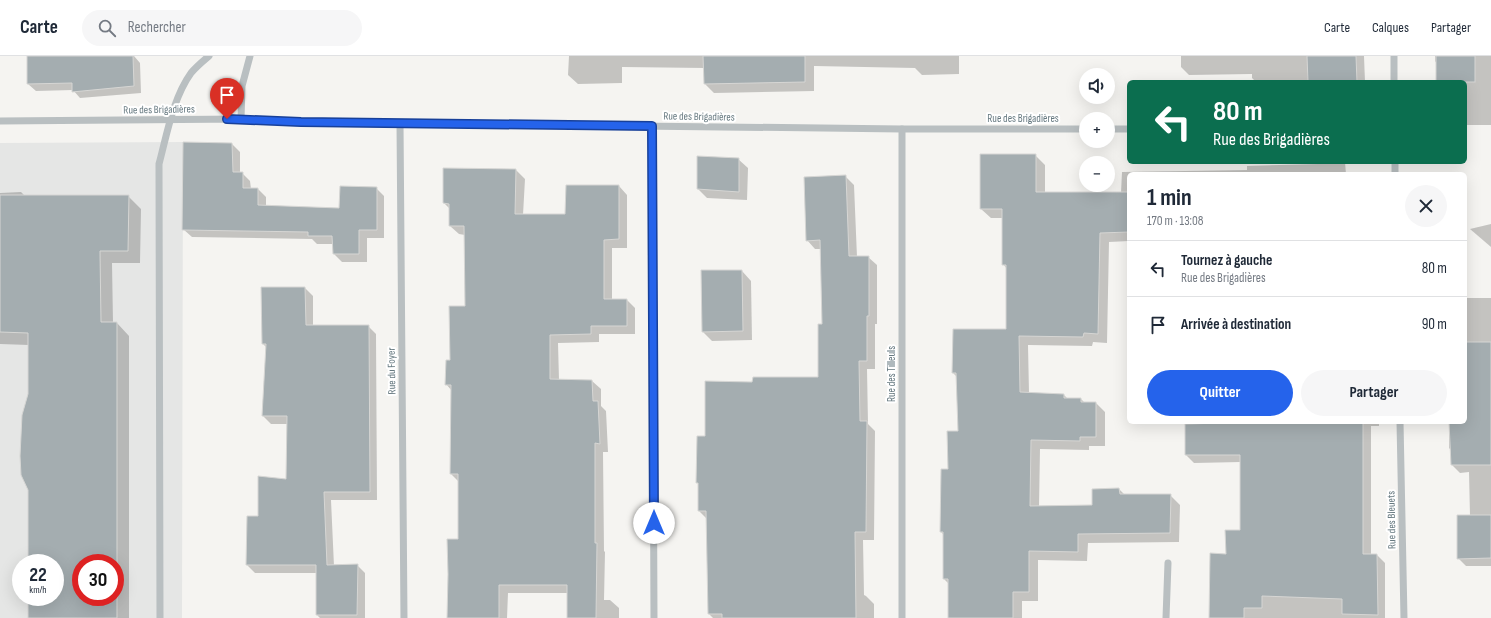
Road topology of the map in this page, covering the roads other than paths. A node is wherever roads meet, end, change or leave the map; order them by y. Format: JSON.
{"nodes":[{"id":1,"x":209,"y":56,"type":"edge"},
{"id":2,"x":250,"y":56,"type":"edge"},
{"id":3,"x":1394,"y":56,"type":"edge"},
{"id":4,"x":1394,"y":80,"type":"edge"},
{"id":5,"x":241,"y":118,"type":"junction"},
{"id":6,"x":171,"y":120,"type":"junction"},
{"id":7,"x":0,"y":121,"type":"edge"},
{"id":8,"x":400,"y":123,"type":"junction"},
{"id":9,"x":652,"y":126,"type":"junction"},
{"id":10,"x":902,"y":129,"type":"junction"},
{"id":11,"x":1079,"y":129,"type":"edge"},
{"id":12,"x":1115,"y":129,"type":"edge"},
{"id":13,"x":1127,"y":129,"type":"edge"},
{"id":14,"x":1400,"y":424,"type":"edge"},
{"id":15,"x":1168,"y":563,"type":"dead end"},
{"id":16,"x":160,"y":618,"type":"edge"},
{"id":17,"x":404,"y":618,"type":"edge"},
{"id":18,"x":654,"y":618,"type":"edge"},
{"id":19,"x":902,"y":618,"type":"edge"},
{"id":20,"x":1166,"y":618,"type":"edge"},
{"id":21,"x":1404,"y":618,"type":"edge"}],
"edges":[{"from":1,"to":6,"type":"street"},
{"from":2,"to":5,"type":"street"},
{"from":3,"to":4,"type":"street"},
{"from":5,"to":6,"type":"street","name":"Rue des Brigadières"},
{"from":5,"to":8,"type":"street","name":"Rue des Brigadières"},
{"from":6,"to":7,"type":"street","name":"Rue des Brigadières"},
{"from":6,"to":16,"type":"street"},
{"from":8,"to":9,"type":"street","name":"Rue des Brigadières"},
{"from":8,"to":17,"type":"street","name":"Rue du Foyer"},
{"from":9,"to":10,"type":"street","name":"Rue des Brigadières"},
{"from":9,"to":18,"type":"street"},
{"from":10,"to":11,"type":"street","name":"Rue des Brigadières"},
{"from":10,"to":19,"type":"street","name":"Rue des Tilleuls"},
{"from":12,"to":13,"type":"street"},
{"from":14,"to":21,"type":"street","name":"Rue des Bleuets"},
{"from":15,"to":20,"type":"street"}]}
